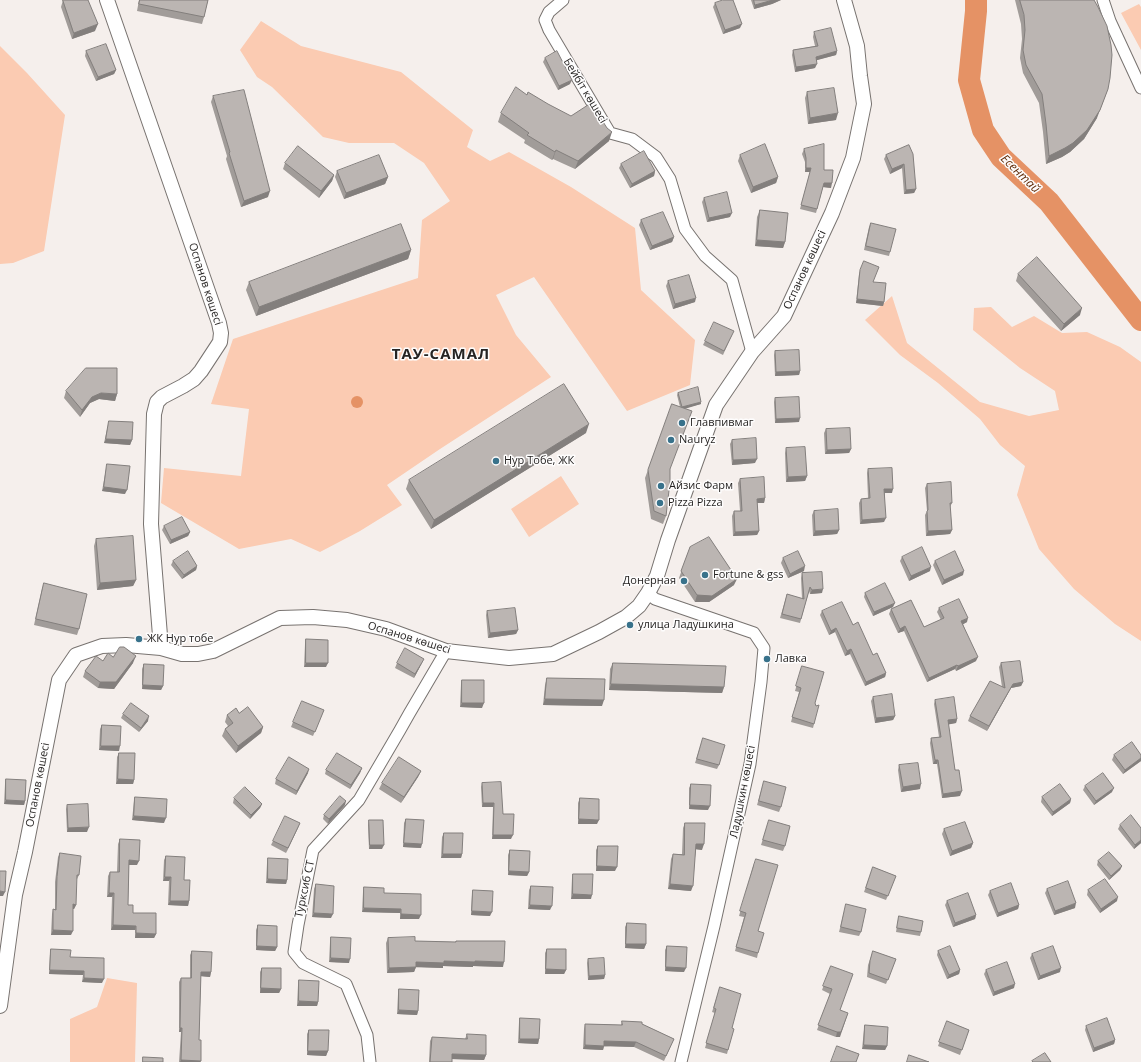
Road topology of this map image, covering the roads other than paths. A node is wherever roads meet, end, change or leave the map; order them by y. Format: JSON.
{"nodes":[{"id":1,"x":107,"y":0,"type":"edge"},
{"id":2,"x":563,"y":0,"type":"edge"},
{"id":3,"x":844,"y":0,"type":"edge"},
{"id":4,"x":1103,"y":0,"type":"edge"},
{"id":5,"x":1141,"y":88,"type":"edge"},
{"id":6,"x":752,"y":352,"type":"junction"},
{"id":7,"x":648,"y":593,"type":"junction"},
{"id":8,"x":161,"y":648,"type":"junction"},
{"id":9,"x":446,"y":650,"type":"junction"},
{"id":10,"x":0,"y":1006,"type":"edge"},
{"id":11,"x":370,"y":1062,"type":"edge"},
{"id":12,"x":682,"y":1062,"type":"edge"}],
"edges":[{"from":1,"to":8,"type":"street","name":"Оспанов көшесі"},
{"from":2,"to":6,"type":"street","name":"Бейбіт көшесі"},
{"from":3,"to":6,"type":"street","name":"Оспанов көшесі"},
{"from":4,"to":5,"type":"street"},
{"from":6,"to":7,"type":"street","name":"Оспанов көшесі"},
{"from":7,"to":9,"type":"street","name":"Оспанов көшесі"},
{"from":7,"to":12,"type":"street","name":"Ладушкин көшесі"},
{"from":8,"to":9,"type":"street","name":"Оспанов көшесі"},
{"from":8,"to":10,"type":"street","name":"Оспанов көшесі"},
{"from":9,"to":11,"type":"street","name":"Турксиб СТ"}]}
